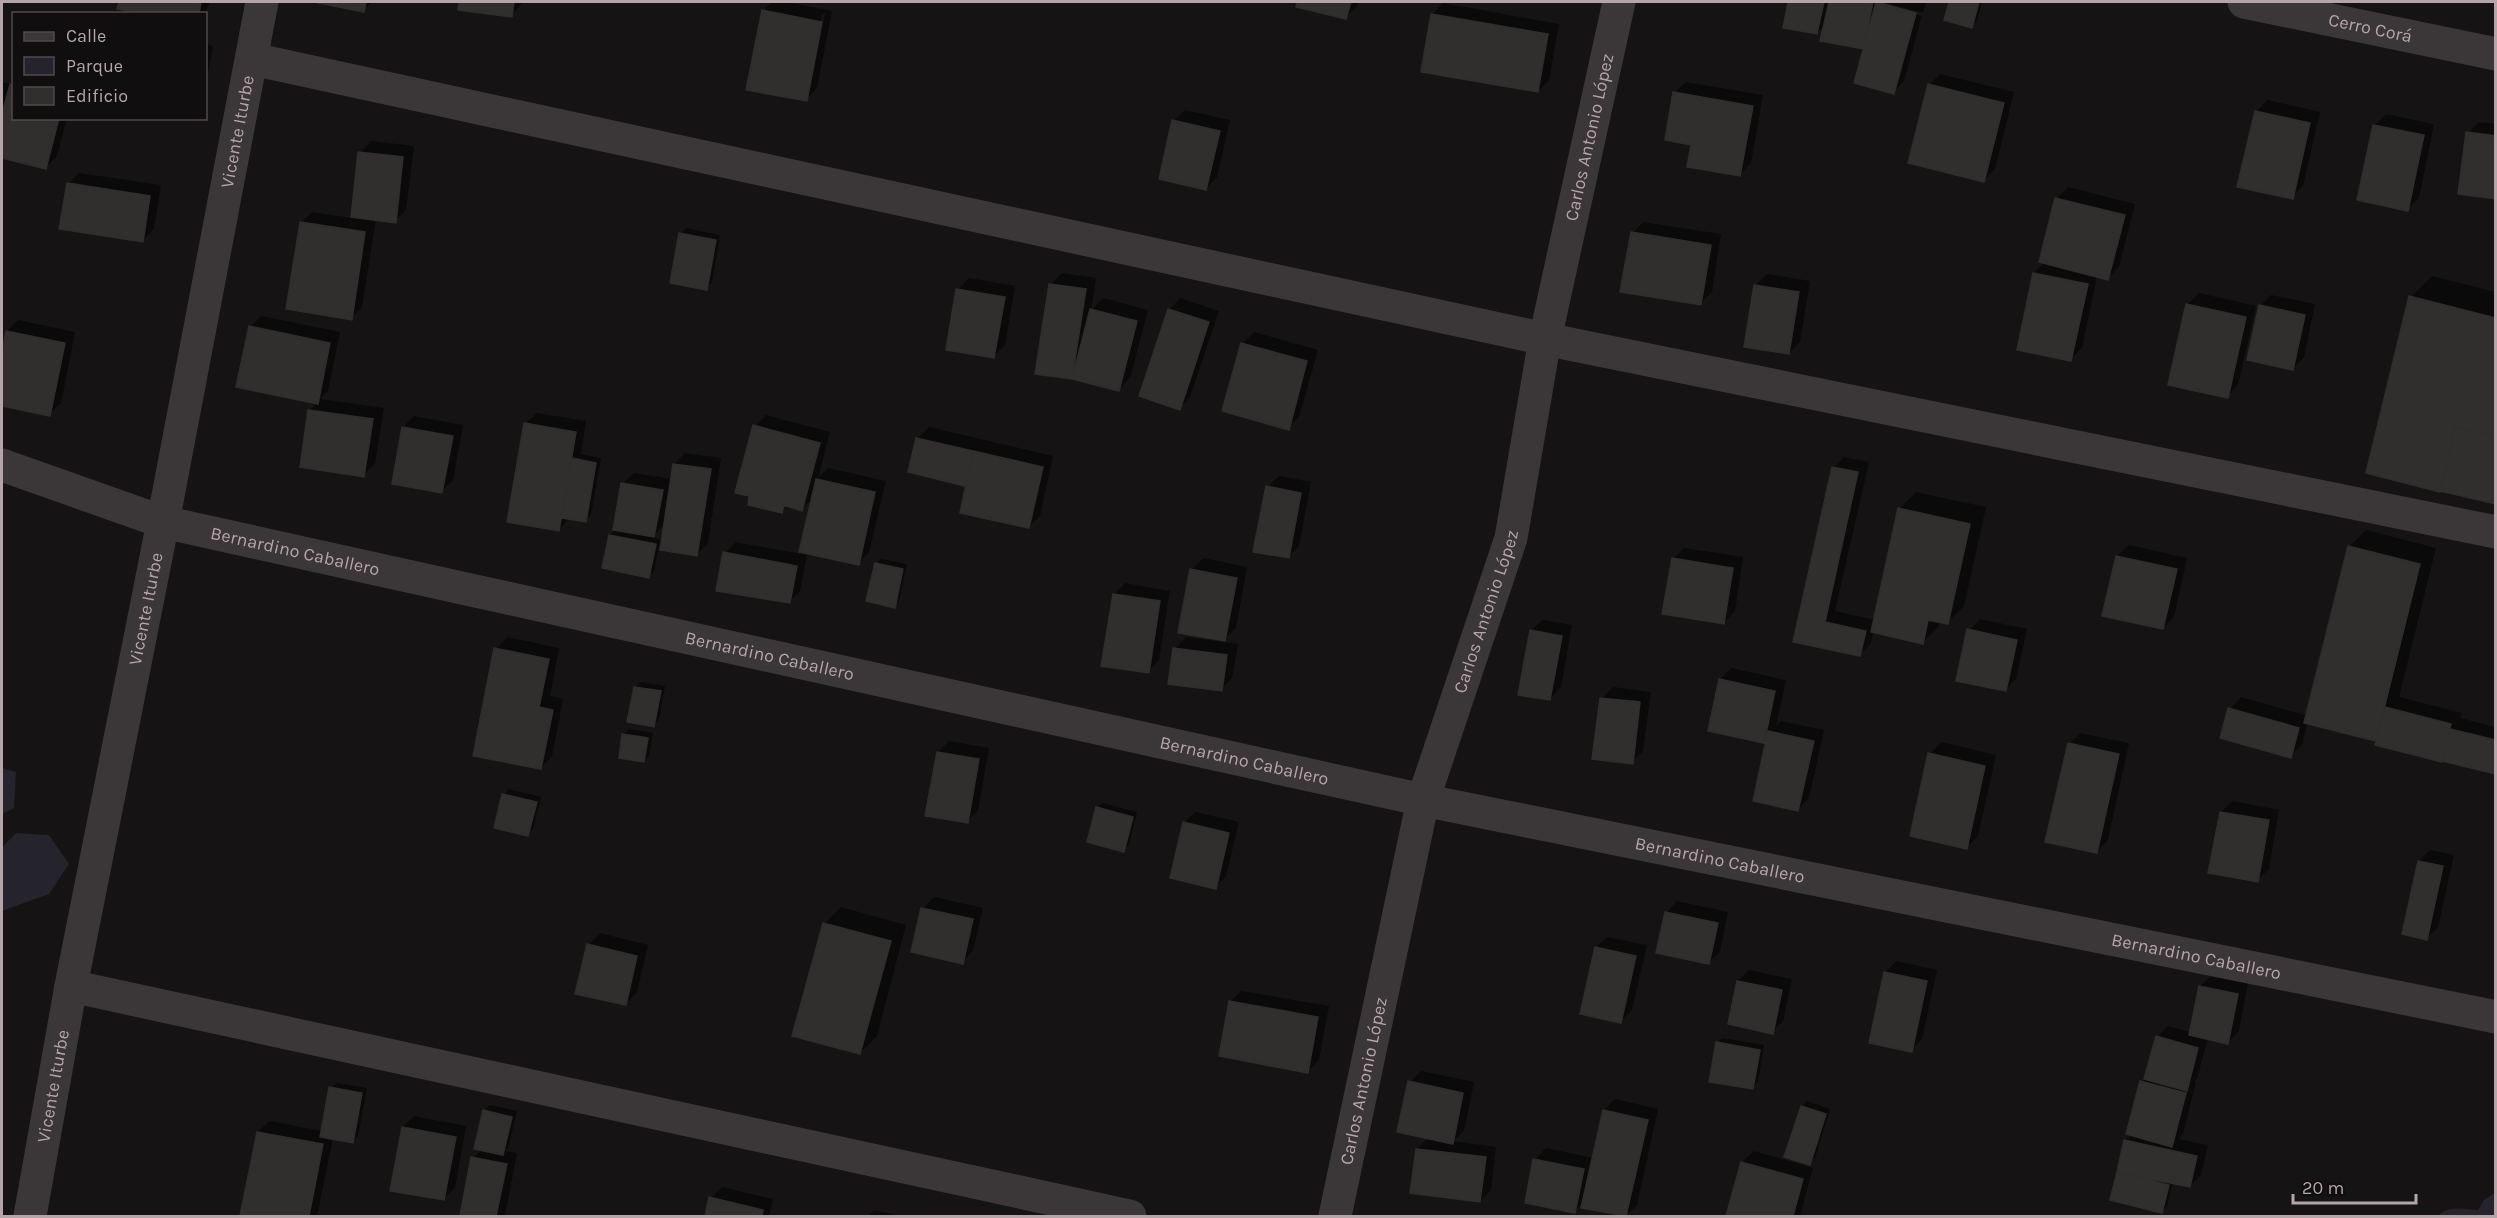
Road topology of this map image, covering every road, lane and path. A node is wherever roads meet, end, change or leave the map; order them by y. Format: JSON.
{"nodes":[{"id":1,"x":262,"y":2,"type":"edge"},
{"id":2,"x":1619,"y":2,"type":"edge"},
{"id":3,"x":2244,"y":2,"type":"edge"},
{"id":4,"x":2496,"y":54,"type":"edge"},
{"id":5,"x":252,"y":59,"type":"junction"},
{"id":6,"x":1545,"y":339,"type":"junction"},
{"id":7,"x":2,"y":465,"type":"edge"},
{"id":8,"x":163,"y":522,"type":"junction"},
{"id":9,"x":2496,"y":532,"type":"edge"},
{"id":10,"x":1423,"y":800,"type":"junction"},
{"id":11,"x":71,"y":986,"type":"junction"},
{"id":12,"x":2496,"y":1017,"type":"edge"},
{"id":13,"x":30,"y":1216,"type":"edge"},
{"id":14,"x":1130,"y":1216,"type":"edge"},
{"id":15,"x":1335,"y":1216,"type":"edge"}],
"edges":[{"from":1,"to":5,"type":"street","name":"Vicente Iturbe"},
{"from":2,"to":6,"type":"street","name":"Carlos Antonio López"},
{"from":3,"to":4,"type":"street","name":"Cerro Corá"},
{"from":5,"to":6,"type":"street"},
{"from":5,"to":8,"type":"street","name":"Vicente Iturbe"},
{"from":6,"to":9,"type":"street"},
{"from":6,"to":10,"type":"street","name":"Carlos Antonio López"},
{"from":7,"to":8,"type":"street","name":"Bernardino Caballero"},
{"from":8,"to":10,"type":"street","name":"Bernardino Caballero"},
{"from":8,"to":11,"type":"street","name":"Vicente Iturbe"},
{"from":10,"to":12,"type":"street","name":"Bernardino Caballero"},
{"from":10,"to":15,"type":"street","name":"Carlos Antonio López"},
{"from":11,"to":13,"type":"street","name":"Vicente Iturbe"},
{"from":11,"to":14,"type":"street"}]}
